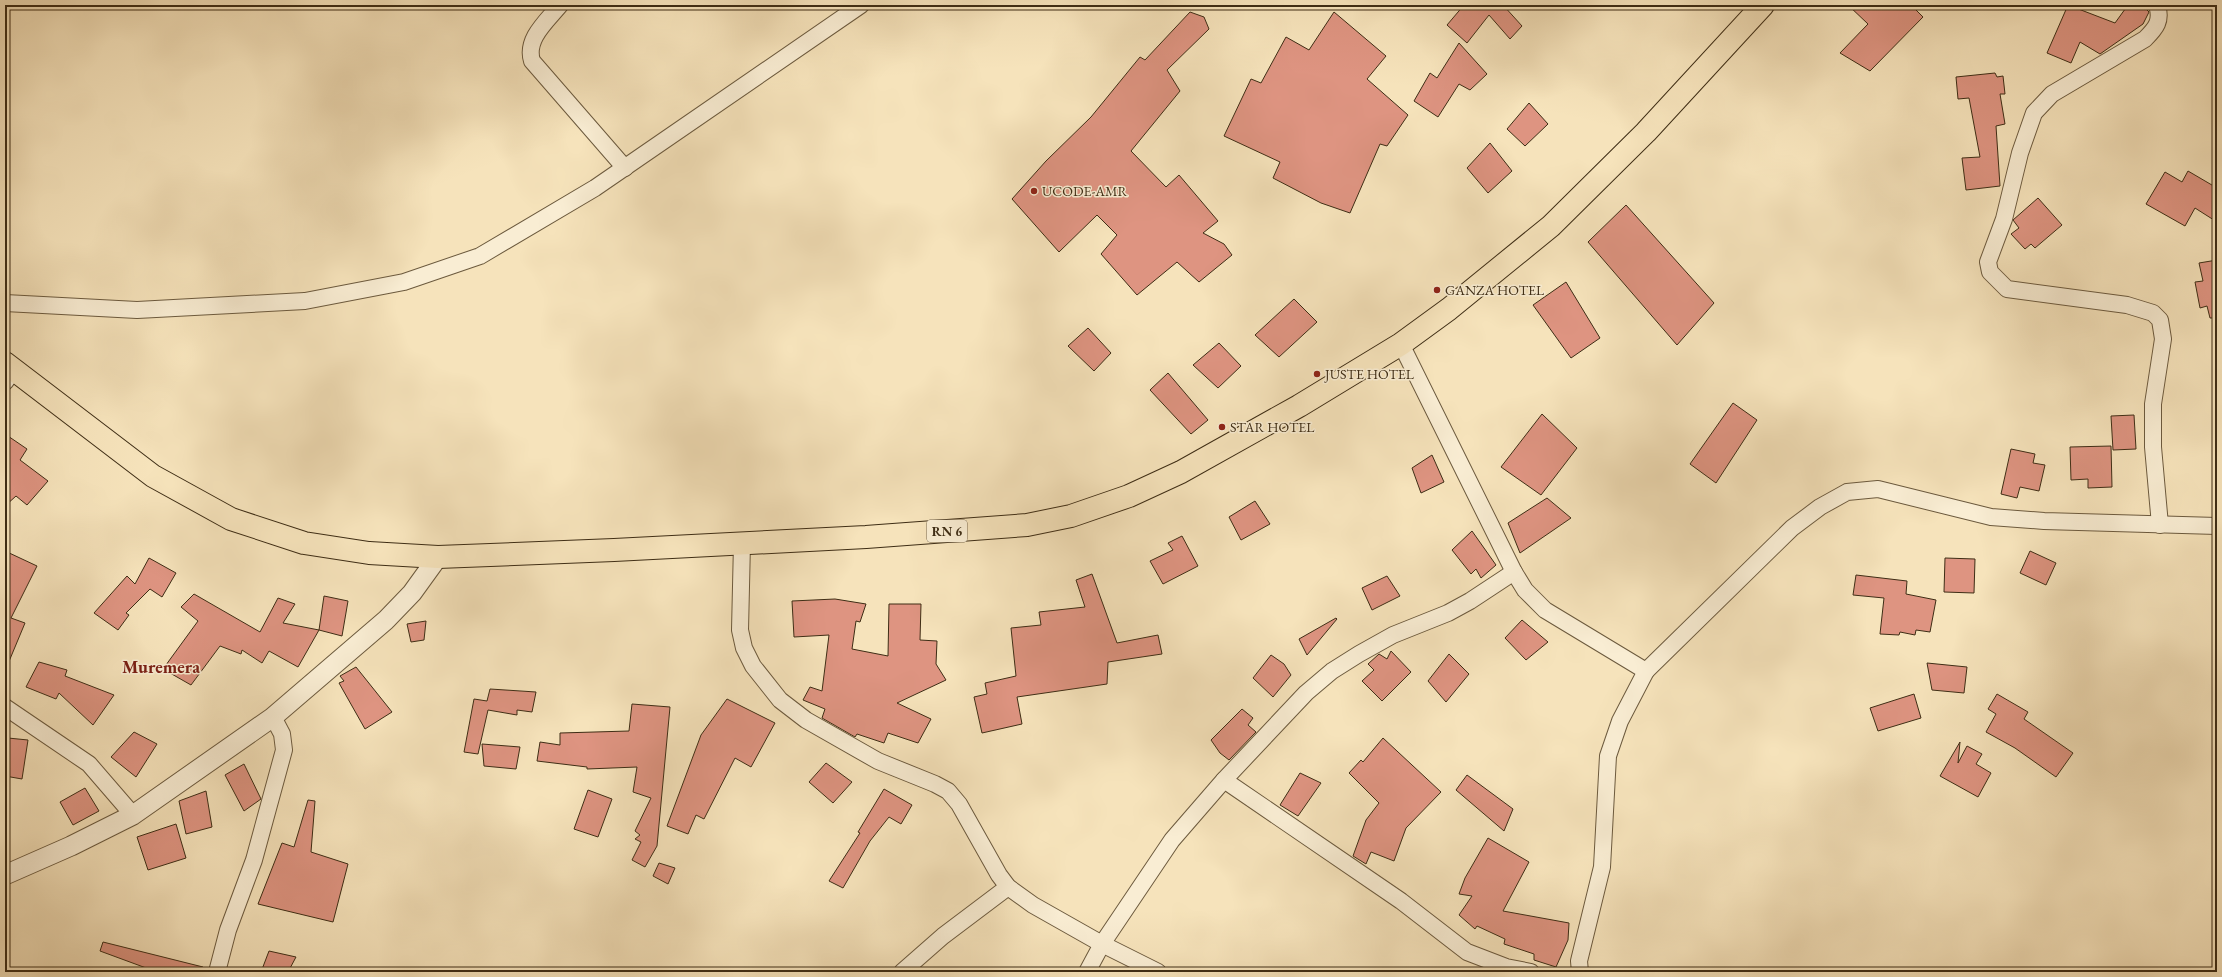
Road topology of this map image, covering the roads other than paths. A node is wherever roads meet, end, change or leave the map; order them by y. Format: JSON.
{"nodes":[{"id":1,"x":560,"y":5,"type":"edge"},
{"id":2,"x":861,"y":5,"type":"edge"},
{"id":3,"x":1763,"y":5,"type":"edge"},
{"id":4,"x":2157,"y":5,"type":"edge"},
{"id":5,"x":625,"y":168,"type":"junction"},
{"id":6,"x":5,"y":303,"type":"edge"},
{"id":7,"x":1401,"y":344,"type":"junction"},
{"id":8,"x":8,"y":372,"type":"edge"},
{"id":9,"x":2160,"y":525,"type":"junction"},
{"id":10,"x":2217,"y":526,"type":"edge"},
{"id":11,"x":742,"y":543,"type":"junction"},
{"id":12,"x":438,"y":557,"type":"junction"},
{"id":13,"x":1514,"y":572,"type":"junction"},
{"id":14,"x":1646,"y":671,"type":"junction"},
{"id":15,"x":5,"y":706,"type":"edge"},
{"id":16,"x":273,"y":717,"type":"junction"},
{"id":17,"x":1224,"y":780,"type":"junction"},
{"id":18,"x":133,"y":815,"type":"junction"},
{"id":19,"x":5,"y":875,"type":"edge"},
{"id":20,"x":1008,"y":887,"type":"junction"},
{"id":21,"x":1102,"y":944,"type":"junction"},
{"id":22,"x":216,"y":972,"type":"edge"},
{"id":23,"x":902,"y":972,"type":"edge"},
{"id":24,"x":1087,"y":972,"type":"edge"},
{"id":25,"x":1158,"y":972,"type":"edge"},
{"id":26,"x":1531,"y":972,"type":"edge"},
{"id":27,"x":1580,"y":972,"type":"edge"}],
"edges":[{"from":1,"to":5,"type":"street"},
{"from":2,"to":5,"type":"street"},
{"from":3,"to":7,"type":"main road","number":"RN 6"},
{"from":4,"to":9,"type":"street"},
{"from":5,"to":6,"type":"street"},
{"from":7,"to":11,"type":"main road","number":"RN 6"},
{"from":7,"to":13,"type":"street"},
{"from":8,"to":12,"type":"main road","number":"RN 6"},
{"from":9,"to":10,"type":"street"},
{"from":9,"to":14,"type":"street"},
{"from":11,"to":12,"type":"main road","number":"RN 6"},
{"from":11,"to":20,"type":"street"},
{"from":12,"to":16,"type":"street"},
{"from":13,"to":14,"type":"street"},
{"from":13,"to":17,"type":"street"},
{"from":14,"to":27,"type":"street"},
{"from":15,"to":18,"type":"street"},
{"from":16,"to":18,"type":"street"},
{"from":16,"to":22,"type":"street"},
{"from":17,"to":21,"type":"street"},
{"from":17,"to":26,"type":"street"},
{"from":18,"to":19,"type":"street"},
{"from":20,"to":21,"type":"street"},
{"from":20,"to":23,"type":"street"},
{"from":21,"to":24,"type":"street"},
{"from":21,"to":25,"type":"street"}]}
